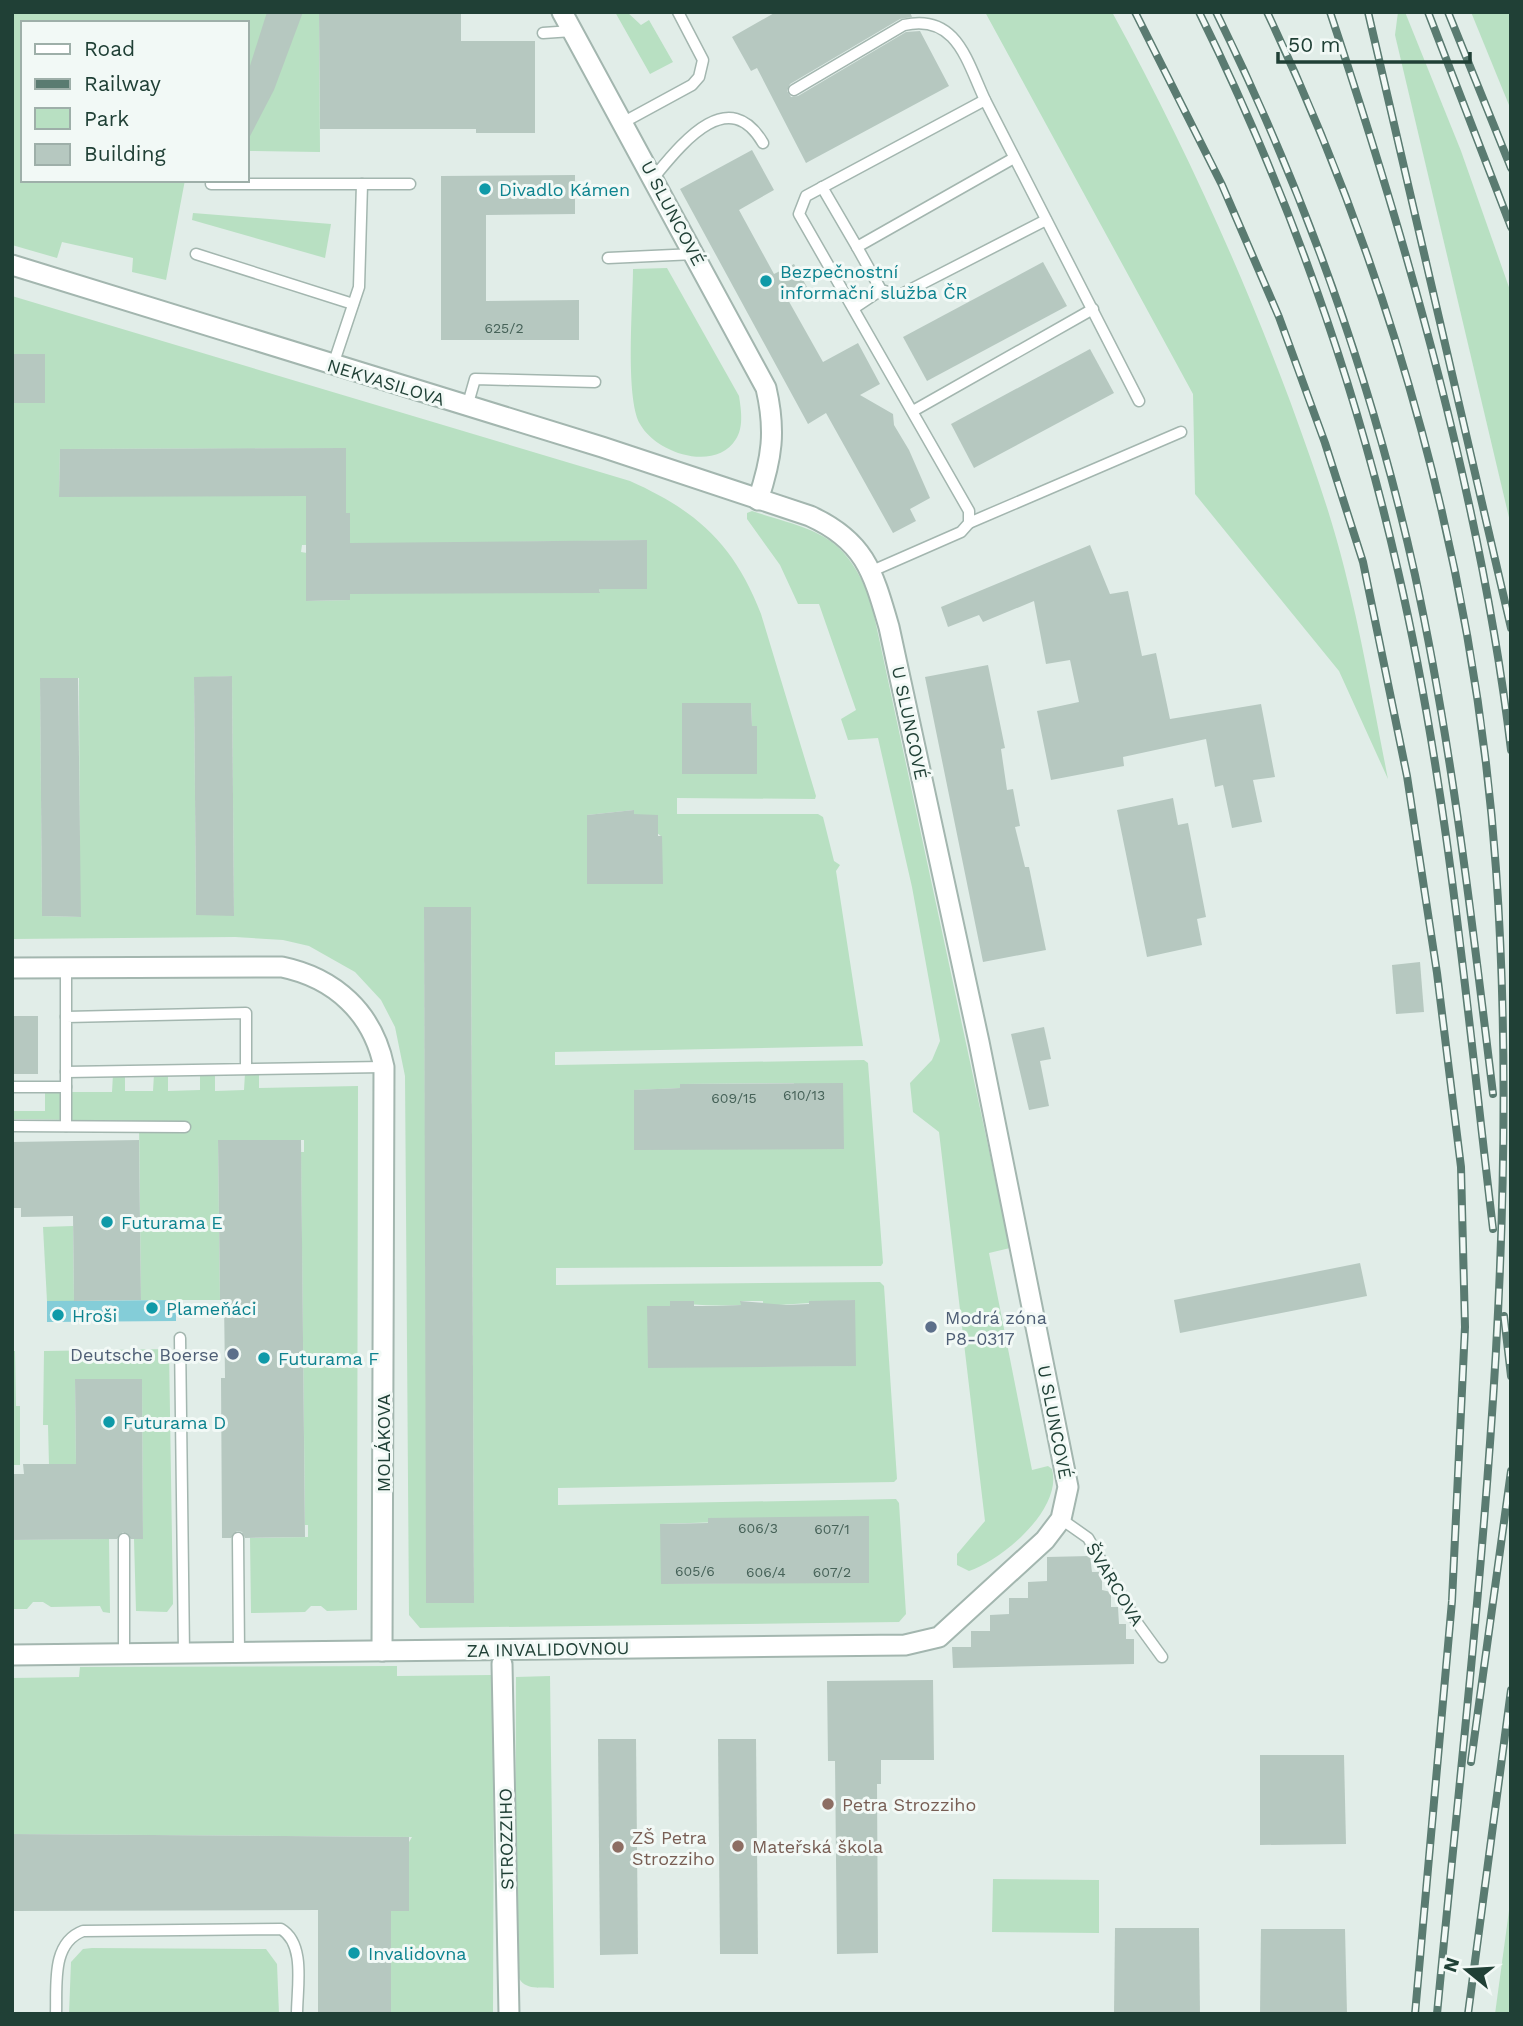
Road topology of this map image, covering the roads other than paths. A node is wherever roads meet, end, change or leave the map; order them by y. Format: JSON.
{"nodes":[{"id":1,"x":562,"y":12,"type":"edge"},
{"id":2,"x":678,"y":12,"type":"edge"},
{"id":3,"x":572,"y":31,"type":"junction"},
{"id":4,"x":543,"y":33,"type":"dead end"},
{"id":5,"x":794,"y":90,"type":"dead end"},
{"id":6,"x":985,"y":100,"type":"junction"},
{"id":7,"x":624,"y":122,"type":"junction"},
{"id":8,"x":763,"y":143,"type":"dead end"},
{"id":9,"x":1014,"y":158,"type":"junction"},
{"id":10,"x":654,"y":177,"type":"junction"},
{"id":11,"x":211,"y":184,"type":"dead end"},
{"id":12,"x":362,"y":184,"type":"junction"},
{"id":13,"x":410,"y":184,"type":"dead end"},
{"id":14,"x":822,"y":187,"type":"junction"},
{"id":15,"x":1046,"y":220,"type":"junction"},
{"id":16,"x":857,"y":247,"type":"junction"},
{"id":17,"x":196,"y":254,"type":"dead end"},
{"id":18,"x":695,"y":254,"type":"junction"},
{"id":19,"x":608,"y":258,"type":"dead end"},
{"id":20,"x":12,"y":265,"type":"edge"},
{"id":21,"x":881,"y":290,"type":"junction"},
{"id":22,"x":353,"y":304,"type":"junction"},
{"id":23,"x":853,"y":308,"type":"junction"},
{"id":24,"x":1093,"y":309,"type":"junction"},
{"id":25,"x":333,"y":365,"type":"junction"},
{"id":26,"x":595,"y":382,"type":"dead end"},
{"id":27,"x":1139,"y":401,"type":"dead end"},
{"id":28,"x":467,"y":407,"type":"junction"},
{"id":29,"x":913,"y":411,"type":"junction"},
{"id":30,"x":1181,"y":432,"type":"dead end"},
{"id":31,"x":758,"y":500,"type":"junction"},
{"id":32,"x":969,"y":523,"type":"junction"},
{"id":33,"x":872,"y":571,"type":"junction"},
{"id":34,"x":12,"y":968,"type":"edge"},
{"id":35,"x":66,"y":968,"type":"junction"},
{"id":36,"x":66,"y":1017,"type":"junction"},
{"id":37,"x":384,"y":1066,"type":"junction"},
{"id":38,"x":246,"y":1069,"type":"junction"},
{"id":39,"x":66,"y":1072,"type":"junction"},
{"id":40,"x":12,"y":1087,"type":"edge"},
{"id":41,"x":66,"y":1087,"type":"junction"},
{"id":42,"x":12,"y":1126,"type":"edge"},
{"id":43,"x":66,"y":1126,"type":"junction"},
{"id":44,"x":185,"y":1127,"type":"dead end"},
{"id":45,"x":180,"y":1338,"type":"dead end"},
{"id":46,"x":1061,"y":1519,"type":"junction"},
{"id":47,"x":238,"y":1538,"type":"dead end"},
{"id":48,"x":124,"y":1539,"type":"dead end"},
{"id":49,"x":1045,"y":1540,"type":"joint"},
{"id":50,"x":382,"y":1651,"type":"junction"},
{"id":51,"x":124,"y":1653,"type":"junction"},
{"id":52,"x":184,"y":1653,"type":"junction"},
{"id":53,"x":239,"y":1653,"type":"junction"},
{"id":54,"x":12,"y":1655,"type":"edge"},
{"id":55,"x":1162,"y":1657,"type":"dead end"},
{"id":56,"x":502,"y":1664,"type":"dead end"},
{"id":57,"x":55,"y":2014,"type":"edge"},
{"id":58,"x":297,"y":2014,"type":"edge"},
{"id":59,"x":509,"y":2014,"type":"edge"}],
"edges":[{"from":1,"to":3,"type":"street","name":"U SLUNCOVÉ"},
{"from":2,"to":7,"type":"lane"},
{"from":3,"to":4,"type":"lane"},
{"from":3,"to":7,"type":"street","name":"U SLUNCOVÉ"},
{"from":5,"to":6,"type":"lane"},
{"from":6,"to":9,"type":"lane"},
{"from":6,"to":14,"type":"lane"},
{"from":7,"to":10,"type":"street","name":"U SLUNCOVÉ"},
{"from":8,"to":10,"type":"lane"},
{"from":9,"to":15,"type":"lane"},
{"from":9,"to":16,"type":"lane"},
{"from":10,"to":18,"type":"street","name":"U SLUNCOVÉ"},
{"from":11,"to":12,"type":"lane"},
{"from":12,"to":13,"type":"lane"},
{"from":12,"to":22,"type":"lane"},
{"from":14,"to":16,"type":"lane"},
{"from":14,"to":23,"type":"lane"},
{"from":15,"to":21,"type":"lane"},
{"from":15,"to":24,"type":"lane"},
{"from":16,"to":21,"type":"lane"},
{"from":17,"to":22,"type":"lane"},
{"from":18,"to":19,"type":"lane"},
{"from":18,"to":31,"type":"street","name":"U SLUNCOVÉ"},
{"from":20,"to":25,"type":"street","name":"NEKVASILOVA"},
{"from":21,"to":23,"type":"lane"},
{"from":22,"to":25,"type":"lane"},
{"from":23,"to":29,"type":"lane"},
{"from":24,"to":27,"type":"lane"},
{"from":24,"to":29,"type":"lane"},
{"from":25,"to":28,"type":"street","name":"NEKVASILOVA"},
{"from":26,"to":28,"type":"lane"},
{"from":28,"to":31,"type":"street","name":"NEKVASILOVA"},
{"from":29,"to":32,"type":"lane"},
{"from":30,"to":32,"type":"lane"},
{"from":31,"to":33,"type":"street","name":"U SLUNCOVÉ"},
{"from":32,"to":33,"type":"lane"},
{"from":33,"to":46,"type":"street","name":"U SLUNCOVÉ"},
{"from":34,"to":35,"type":"street","name":"MOLÁKOVA"},
{"from":35,"to":36,"type":"lane"},
{"from":35,"to":37,"type":"street","name":"MOLÁKOVA"},
{"from":36,"to":38,"type":"lane"},
{"from":36,"to":39,"type":"lane"},
{"from":37,"to":38,"type":"lane"},
{"from":37,"to":50,"type":"street","name":"MOLÁKOVA"},
{"from":38,"to":39,"type":"lane"},
{"from":39,"to":41,"type":"lane"},
{"from":40,"to":41,"type":"lane"},
{"from":41,"to":43,"type":"lane"},
{"from":42,"to":43,"type":"lane"},
{"from":43,"to":44,"type":"lane"},
{"from":45,"to":52,"type":"lane"},
{"from":46,"to":49,"type":"street","name":"U SLUNCOVÉ"},
{"from":46,"to":55,"type":"lane","name":"ŠVARCOVA"},
{"from":47,"to":53,"type":"lane"},
{"from":48,"to":51,"type":"lane"},
{"from":49,"to":50,"type":"street","name":"ZA INVALIDOVNOU"},
{"from":50,"to":53,"type":"street","name":"ZA INVALIDOVNOU"},
{"from":51,"to":52,"type":"street","name":"ZA INVALIDOVNOU"},
{"from":51,"to":54,"type":"street","name":"ZA INVALIDOVNOU"},
{"from":52,"to":53,"type":"street","name":"ZA INVALIDOVNOU"},
{"from":56,"to":59,"type":"street","name":"STROZZIHO"},
{"from":57,"to":58,"type":"lane"}]}
